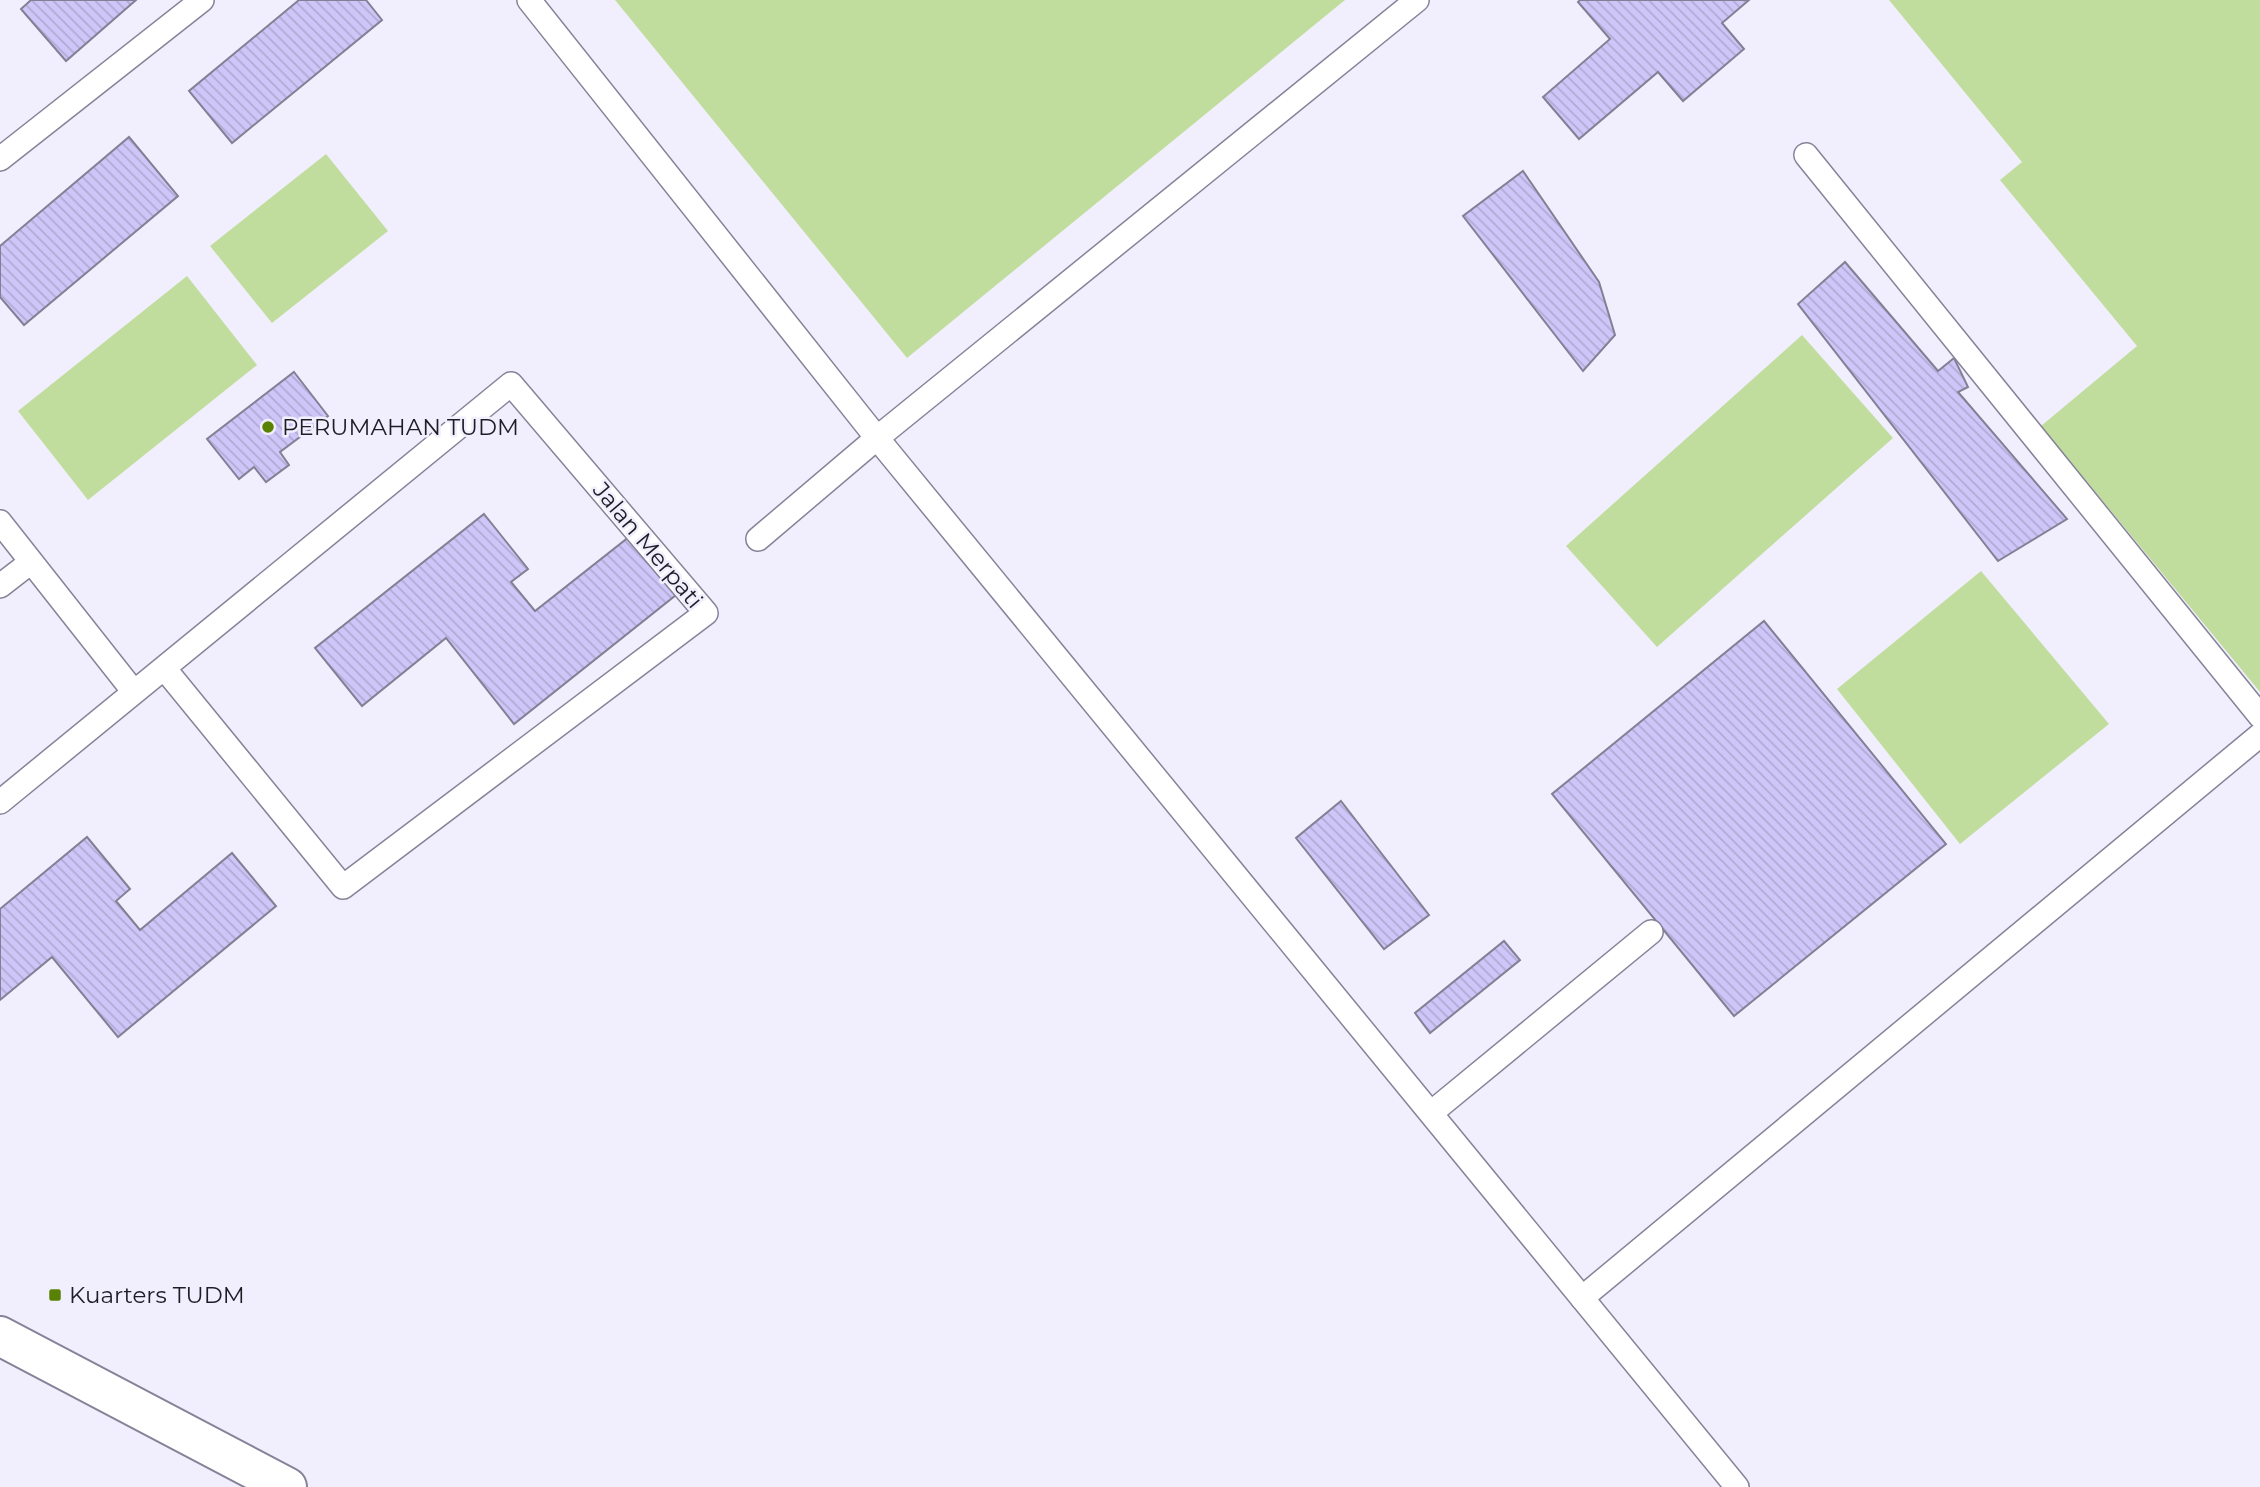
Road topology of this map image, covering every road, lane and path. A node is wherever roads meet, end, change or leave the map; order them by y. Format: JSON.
{"nodes":[{"id":1,"x":202,"y":0,"type":"edge"},
{"id":2,"x":528,"y":0,"type":"edge"},
{"id":3,"x":1417,"y":0,"type":"edge"},
{"id":4,"x":1806,"y":155,"type":"dead end"},
{"id":5,"x":0,"y":159,"type":"edge"},
{"id":6,"x":877,"y":438,"type":"junction"},
{"id":7,"x":0,"y":522,"type":"edge"},
{"id":8,"x":758,"y":539,"type":"dead end"},
{"id":9,"x":31,"y":562,"type":"junction"},
{"id":10,"x":0,"y":586,"type":"edge"},
{"id":11,"x":164,"y":668,"type":"junction"},
{"id":12,"x":134,"y":692,"type":"junction"},
{"id":13,"x":2260,"y":716,"type":"edge"},
{"id":14,"x":2260,"y":735,"type":"edge"},
{"id":15,"x":0,"y":802,"type":"edge"},
{"id":16,"x":1651,"y":932,"type":"dead end"},
{"id":17,"x":1431,"y":1113,"type":"junction"},
{"id":18,"x":1582,"y":1298,"type":"junction"},
{"id":19,"x":0,"y":1336,"type":"edge"},
{"id":20,"x":287,"y":1487,"type":"edge"},
{"id":21,"x":1737,"y":1487,"type":"edge"}],
"edges":[{"from":1,"to":5,"type":"lane"},
{"from":2,"to":6,"type":"lane"},
{"from":3,"to":6,"type":"lane"},
{"from":4,"to":13,"type":"lane"},
{"from":6,"to":8,"type":"lane"},
{"from":6,"to":17,"type":"lane"},
{"from":7,"to":9,"type":"lane"},
{"from":9,"to":10,"type":"lane"},
{"from":9,"to":12,"type":"lane"},
{"from":11,"to":11,"type":"lane","name":"Jalan Merpati"},
{"from":11,"to":12,"type":"lane","name":"Jalan Merpati"},
{"from":12,"to":15,"type":"lane","name":"Jalan Merpati"},
{"from":14,"to":18,"type":"lane"},
{"from":16,"to":17,"type":"lane"},
{"from":17,"to":18,"type":"lane"},
{"from":18,"to":21,"type":"lane"},
{"from":19,"to":20,"type":"street"}]}
